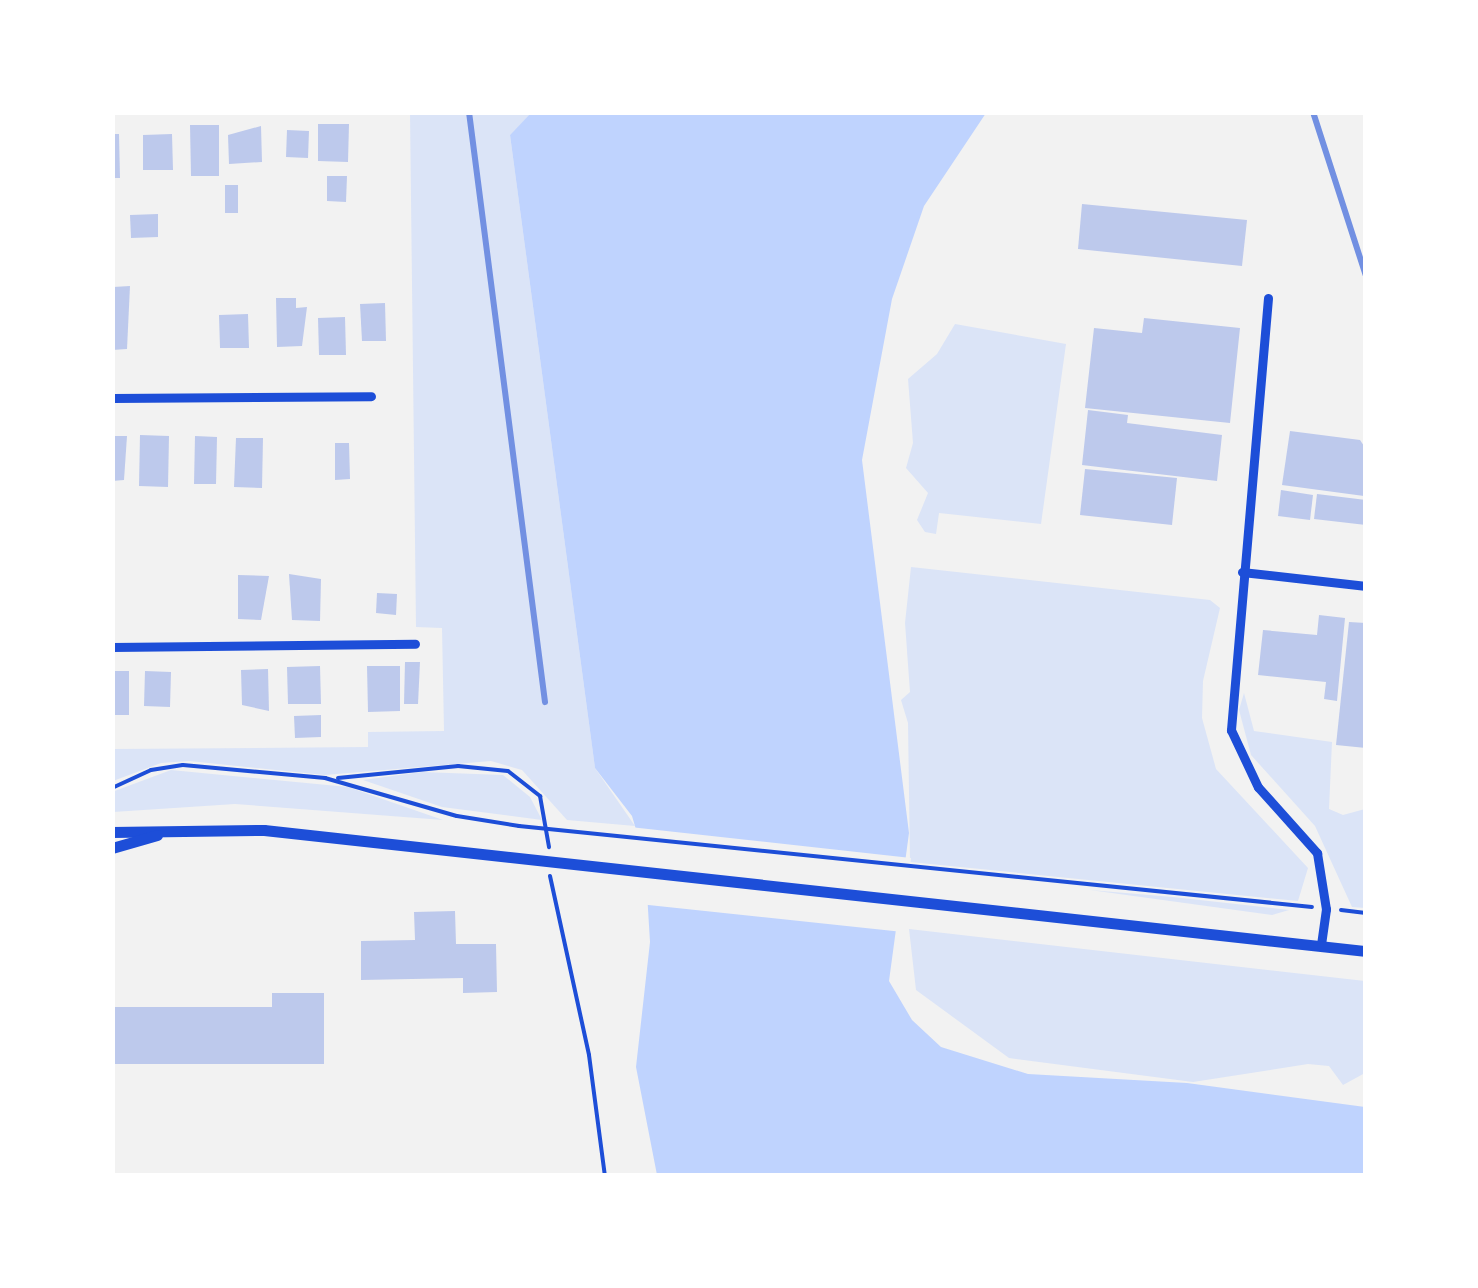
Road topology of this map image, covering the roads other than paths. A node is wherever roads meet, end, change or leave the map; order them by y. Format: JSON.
{"nodes":[{"id":1,"x":1268,"y":298,"type":"dead end"},
{"id":2,"x":371,"y":396,"type":"dead end"},
{"id":3,"x":112,"y":398,"type":"edge"},
{"id":4,"x":1242,"y":572,"type":"junction"},
{"id":5,"x":1366,"y":586,"type":"edge"},
{"id":6,"x":415,"y":644,"type":"dead end"},
{"id":7,"x":112,"y":647,"type":"edge"},
{"id":8,"x":180,"y":829,"type":"junction"},
{"id":9,"x":112,"y":832,"type":"edge"},
{"id":10,"x":112,"y":848,"type":"edge"},
{"id":11,"x":1321,"y":946,"type":"junction"},
{"id":12,"x":1366,"y":951,"type":"edge"}],
"edges":[{"from":1,"to":4,"type":"street"},
{"from":2,"to":3,"type":"street"},
{"from":4,"to":5,"type":"street"},
{"from":4,"to":11,"type":"street"},
{"from":6,"to":7,"type":"street"},
{"from":8,"to":9,"type":"main road"},
{"from":8,"to":10,"type":"main road"},
{"from":8,"to":11,"type":"main road"},
{"from":11,"to":12,"type":"main road"}]}
